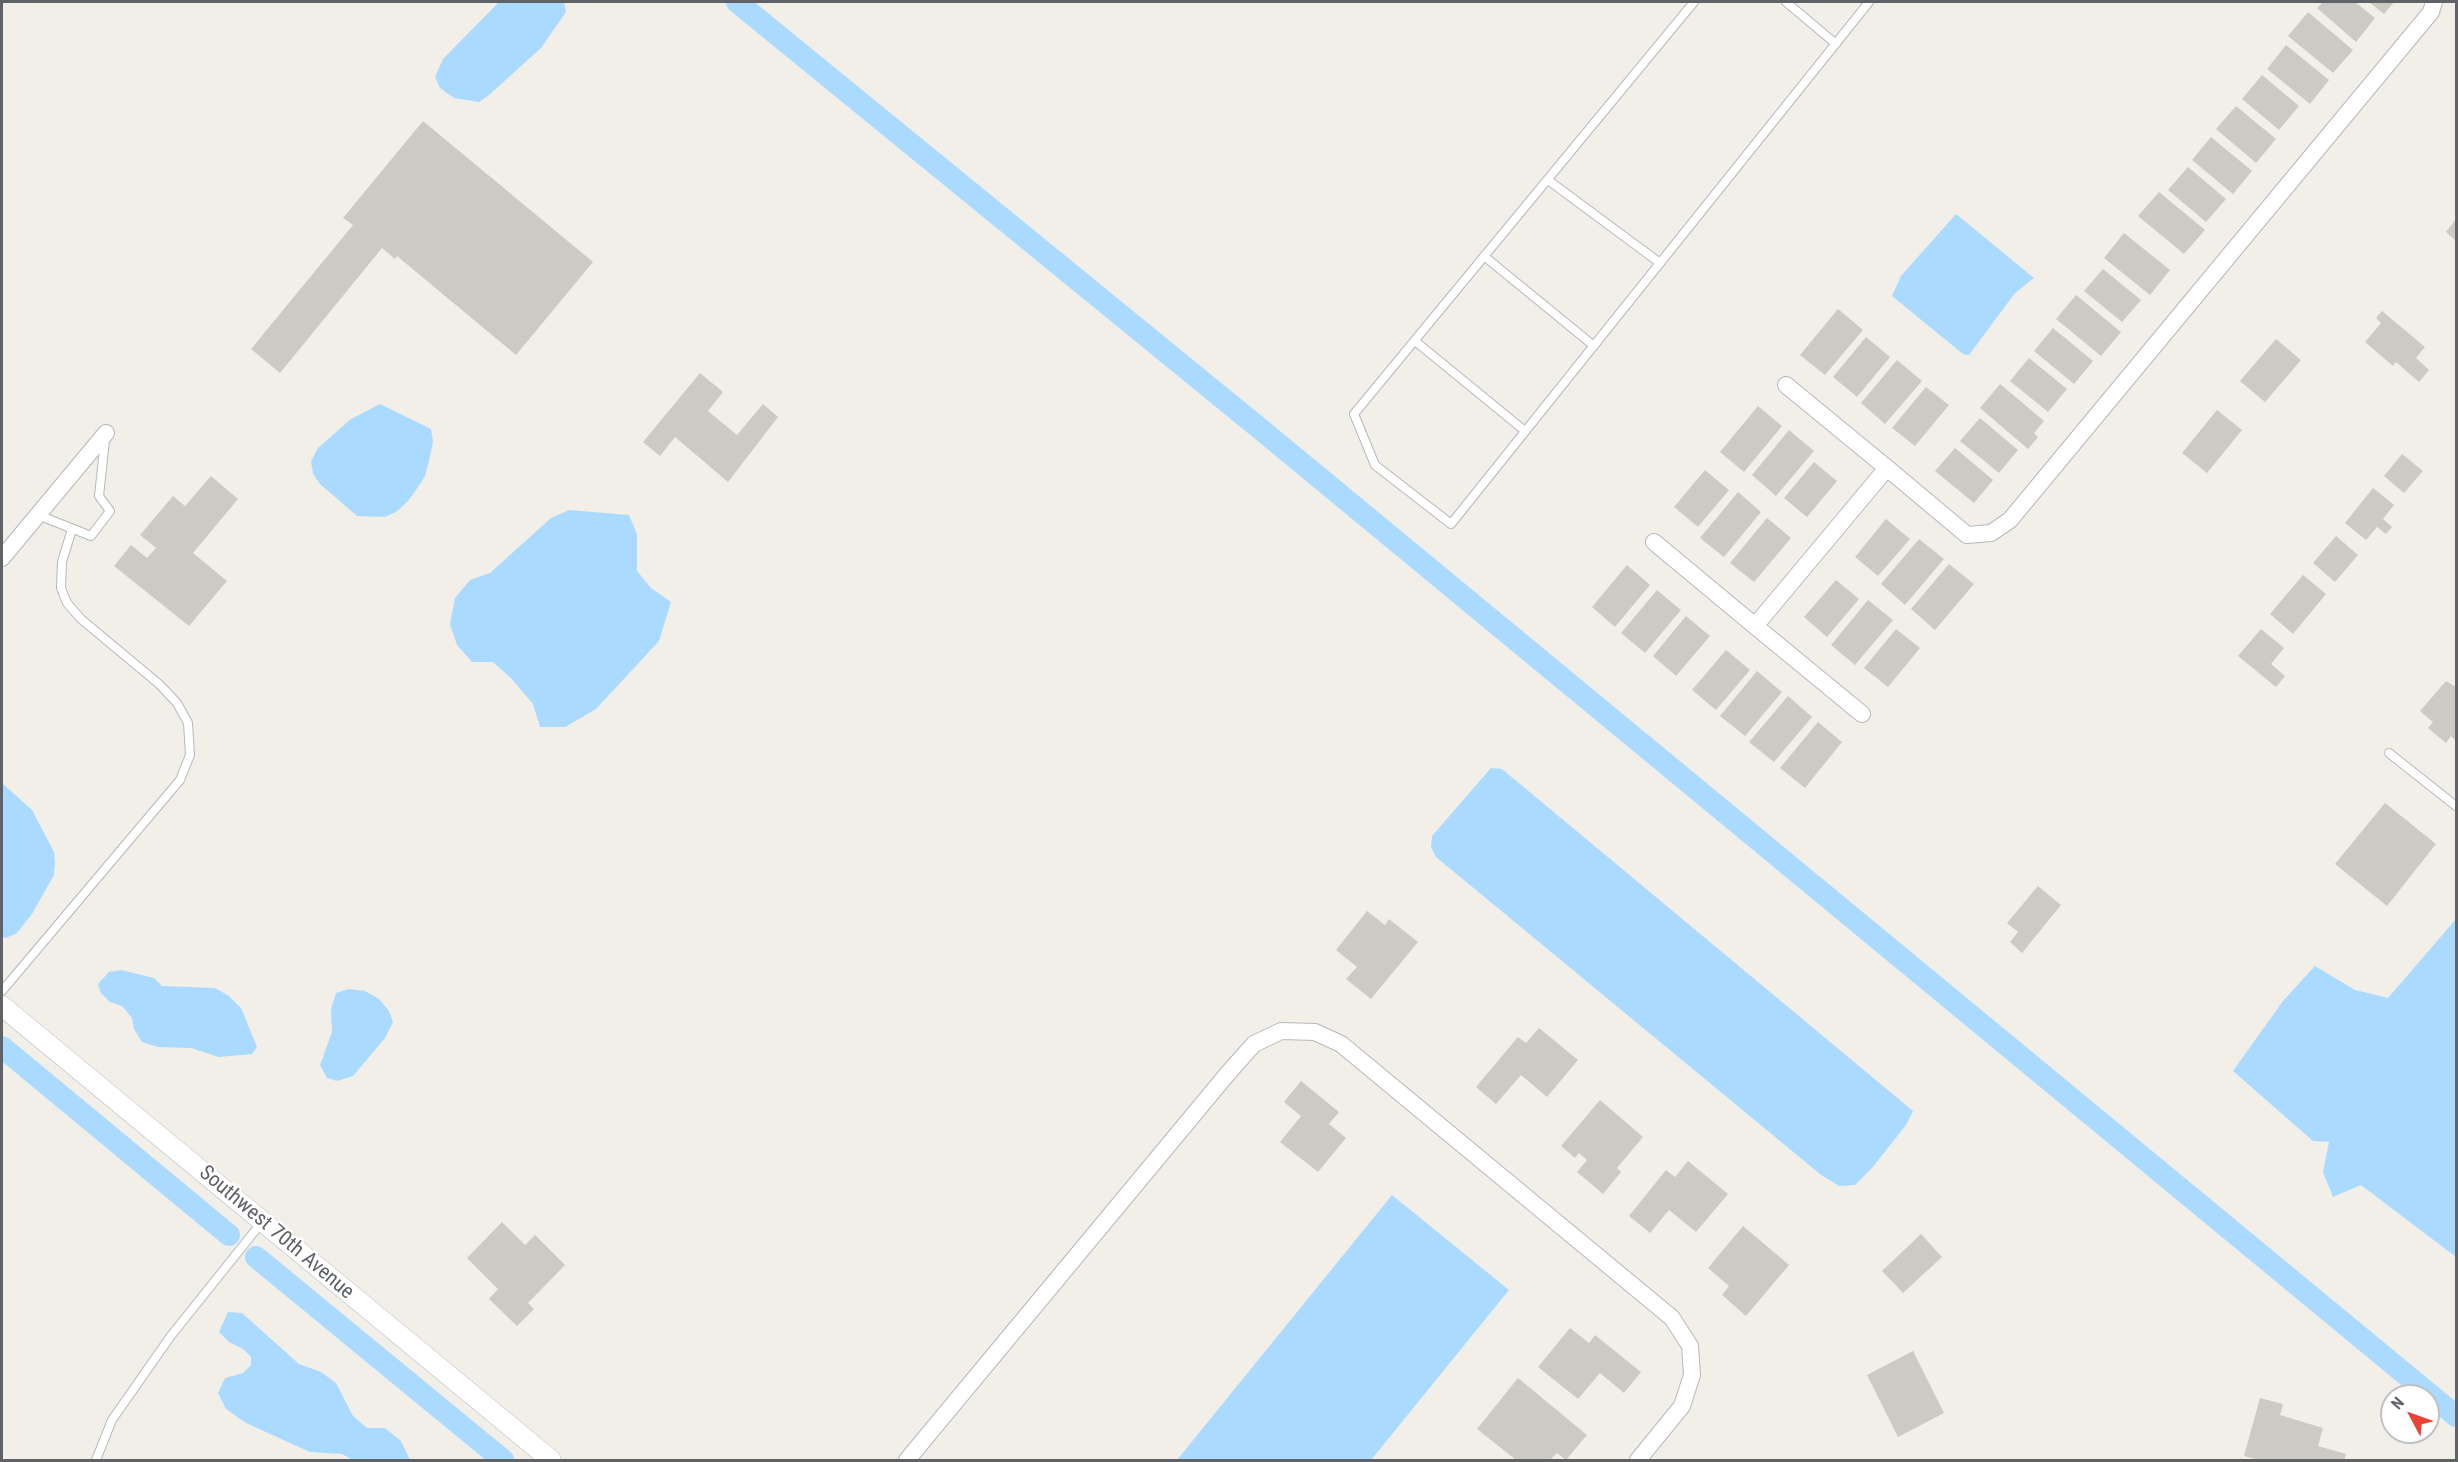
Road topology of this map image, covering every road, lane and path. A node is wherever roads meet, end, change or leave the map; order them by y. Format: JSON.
{"nodes":[{"id":1,"x":1694,"y":2,"type":"edge"},
{"id":2,"x":1786,"y":2,"type":"edge"},
{"id":3,"x":1869,"y":2,"type":"edge"},
{"id":4,"x":2434,"y":2,"type":"edge"},
{"id":5,"x":1836,"y":44,"type":"junction"},
{"id":6,"x":1548,"y":180,"type":"junction"},
{"id":7,"x":1484,"y":256,"type":"junction"},
{"id":8,"x":1660,"y":263,"type":"junction"},
{"id":9,"x":1415,"y":341,"type":"junction"},
{"id":10,"x":1594,"y":346,"type":"junction"},
{"id":11,"x":1786,"y":385,"type":"dead end"},
{"id":12,"x":1526,"y":431,"type":"junction"},
{"id":13,"x":106,"y":433,"type":"joint"},
{"id":14,"x":1887,"y":468,"type":"junction"},
{"id":15,"x":37,"y":515,"type":"junction"},
{"id":16,"x":72,"y":529,"type":"junction"},
{"id":17,"x":1654,"y":542,"type":"dead end"},
{"id":18,"x":2,"y":558,"type":"edge"},
{"id":19,"x":1755,"y":626,"type":"junction"},
{"id":20,"x":1862,"y":714,"type":"dead end"},
{"id":21,"x":2389,"y":753,"type":"dead end"},
{"id":22,"x":2457,"y":806,"type":"edge"},
{"id":23,"x":2,"y":991,"type":"edge"},
{"id":24,"x":2,"y":1006,"type":"edge"},
{"id":25,"x":262,"y":1222,"type":"junction"},
{"id":26,"x":96,"y":1461,"type":"edge"},
{"id":27,"x":551,"y":1461,"type":"edge"},
{"id":28,"x":907,"y":1461,"type":"edge"},
{"id":29,"x":1638,"y":1461,"type":"edge"}],
"edges":[{"from":1,"to":6,"type":"lane"},
{"from":2,"to":5,"type":"lane"},
{"from":3,"to":5,"type":"lane"},
{"from":4,"to":14,"type":"street"},
{"from":5,"to":8,"type":"lane"},
{"from":6,"to":7,"type":"lane"},
{"from":6,"to":8,"type":"lane"},
{"from":7,"to":9,"type":"lane"},
{"from":7,"to":10,"type":"lane"},
{"from":8,"to":10,"type":"lane"},
{"from":9,"to":12,"type":"lane"},
{"from":9,"to":12,"type":"lane"},
{"from":10,"to":12,"type":"lane"},
{"from":11,"to":14,"type":"street"},
{"from":13,"to":15,"type":"street"},
{"from":13,"to":16,"type":"lane"},
{"from":14,"to":19,"type":"street"},
{"from":15,"to":16,"type":"lane"},
{"from":15,"to":18,"type":"street"},
{"from":16,"to":23,"type":"lane"},
{"from":17,"to":19,"type":"street"},
{"from":19,"to":20,"type":"street"},
{"from":21,"to":22,"type":"lane"},
{"from":24,"to":25,"type":"street","name":"Southwest 70th Avenue"},
{"from":25,"to":26,"type":"lane"},
{"from":25,"to":27,"type":"street","name":"Southwest 70th Avenue"},
{"from":28,"to":29,"type":"street"}]}
